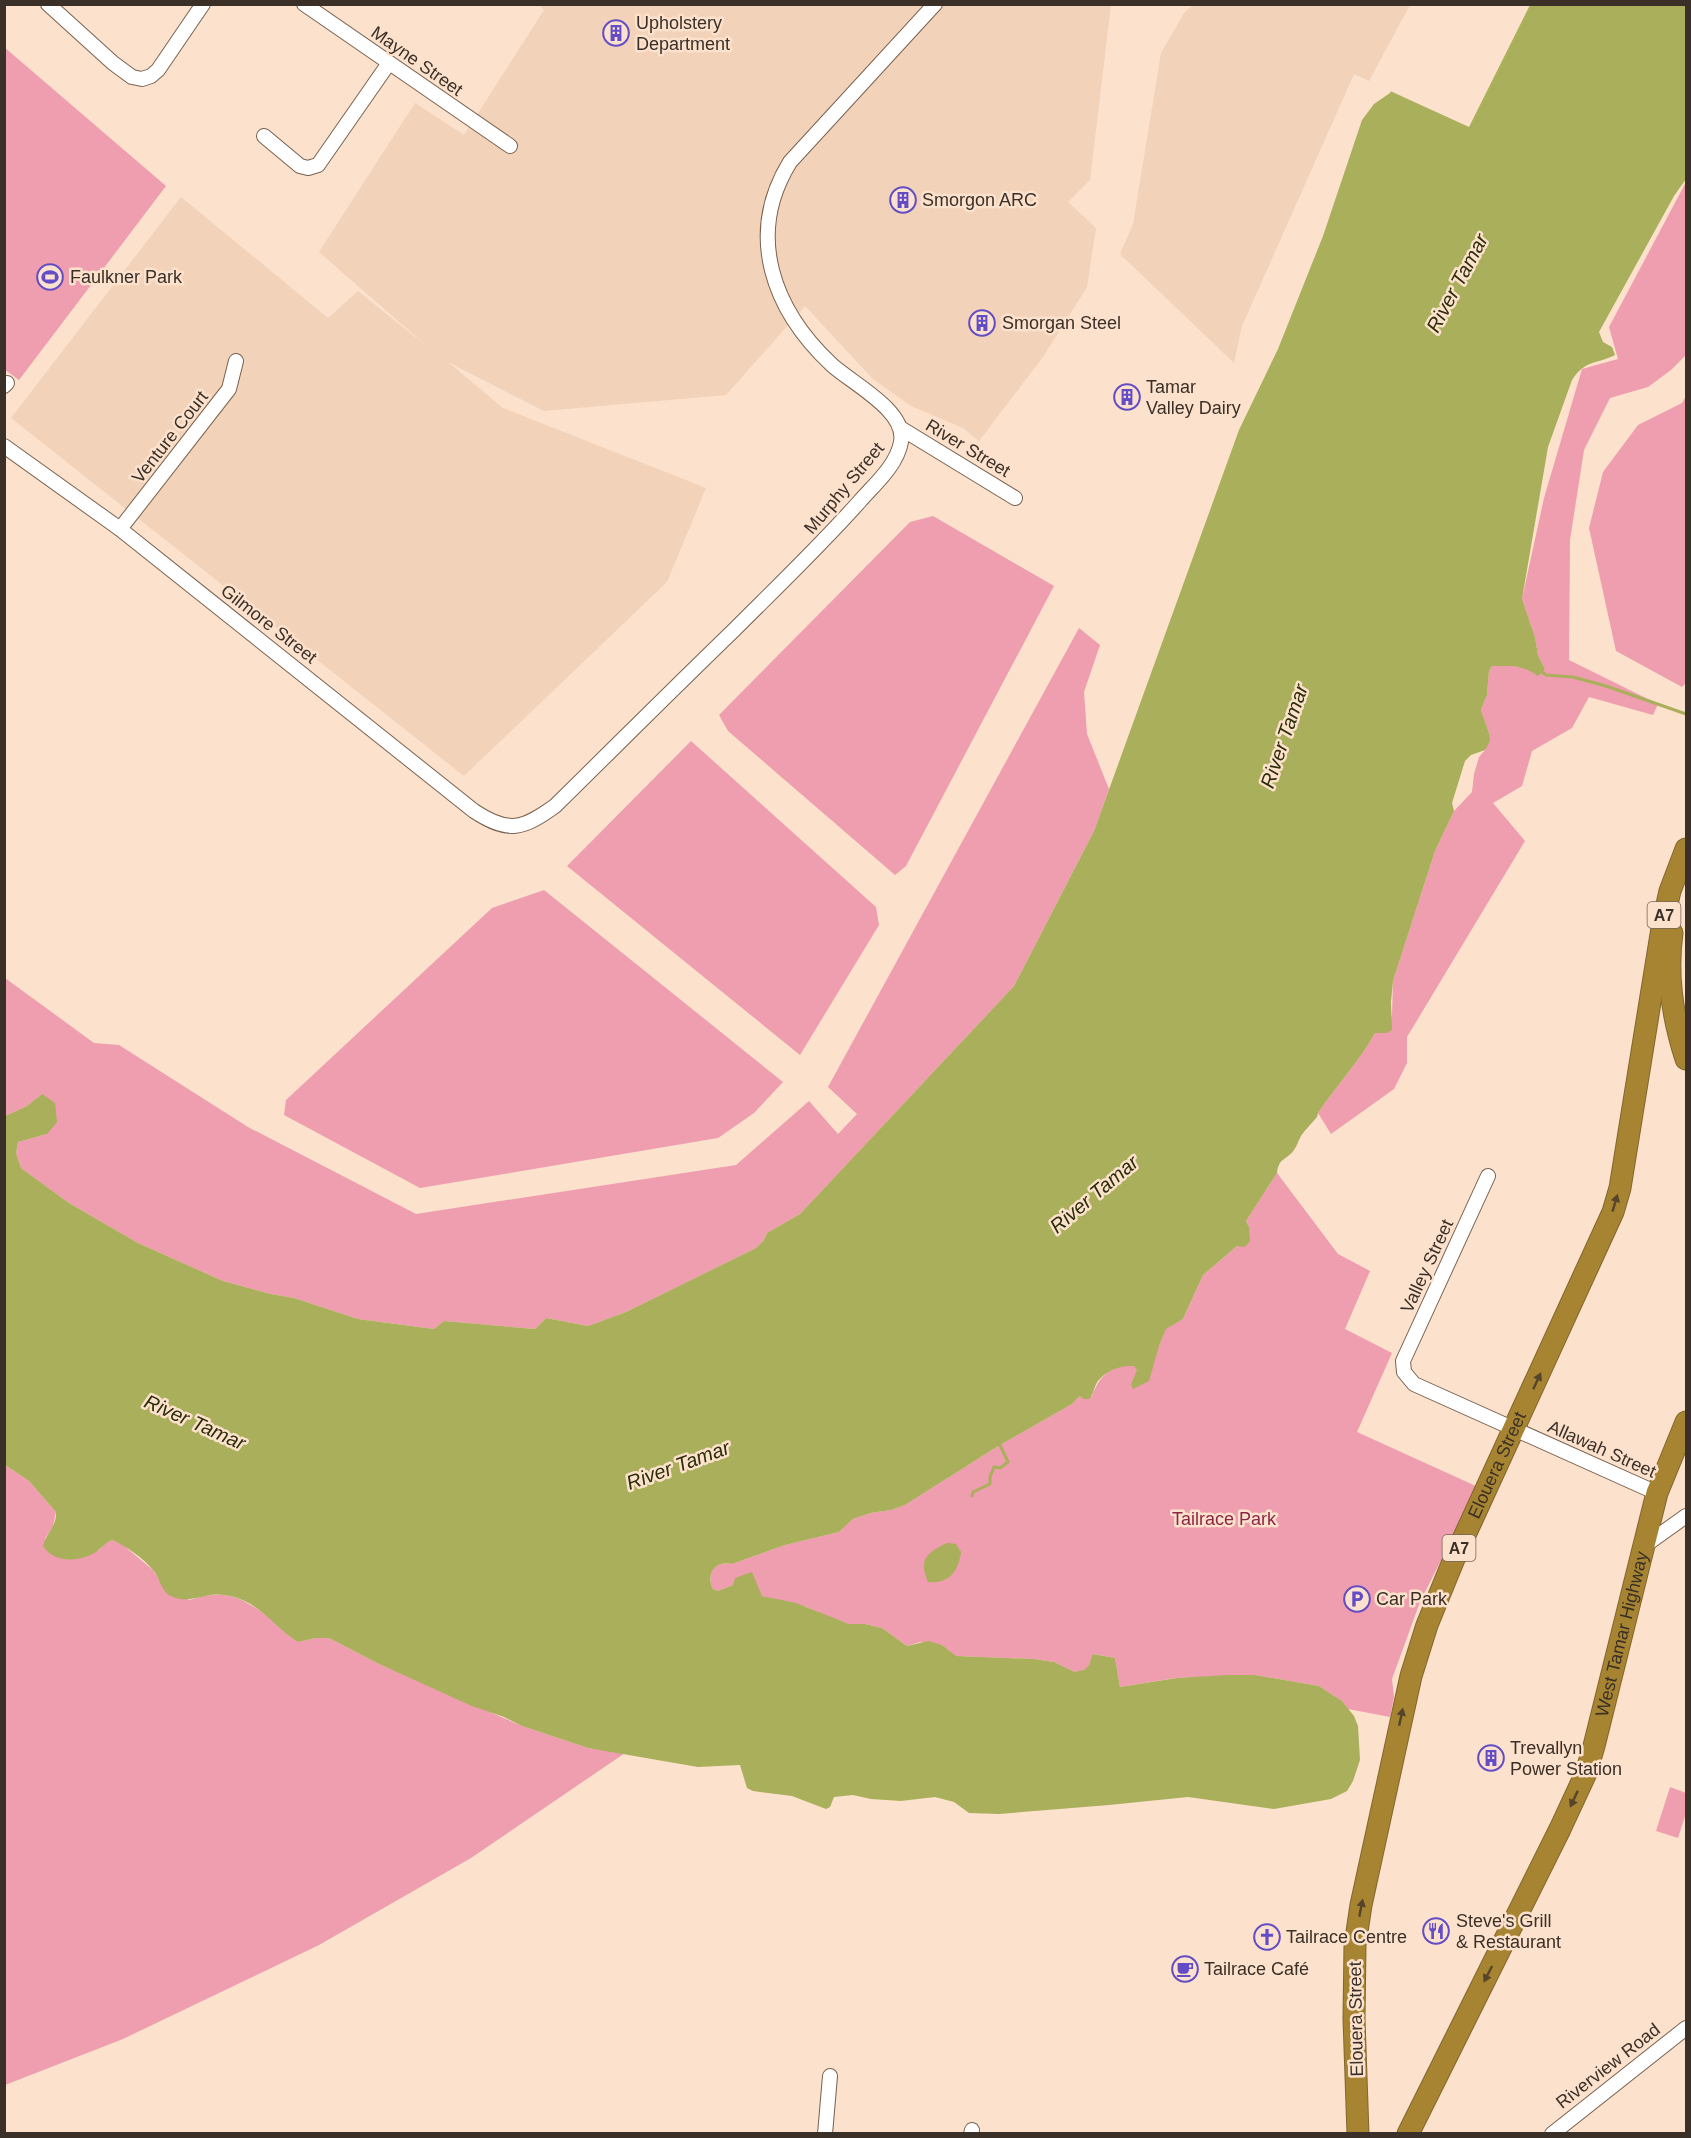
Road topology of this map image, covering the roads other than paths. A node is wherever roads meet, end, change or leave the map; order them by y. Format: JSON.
{"nodes":[{"id":1,"x":48,"y":4,"type":"edge"},
{"id":2,"x":203,"y":4,"type":"edge"},
{"id":3,"x":304,"y":4,"type":"edge"},
{"id":4,"x":935,"y":4,"type":"edge"},
{"id":5,"x":388,"y":63,"type":"junction"},
{"id":6,"x":264,"y":136,"type":"dead end"},
{"id":7,"x":510,"y":146,"type":"dead end"},
{"id":8,"x":236,"y":361,"type":"dead end"},
{"id":9,"x":902,"y":429,"type":"junction"},
{"id":10,"x":4,"y":446,"type":"edge"},
{"id":11,"x":1015,"y":498,"type":"dead end"},
{"id":12,"x":120,"y":529,"type":"junction"},
{"id":13,"x":512,"y":827,"type":"joint"},
{"id":14,"x":1686,"y":849,"type":"edge"},
{"id":15,"x":1686,"y":878,"type":"edge"},
{"id":16,"x":1670,"y":989,"type":"edge"},
{"id":17,"x":1686,"y":1059,"type":"edge"},
{"id":18,"x":1488,"y":1176,"type":"dead end"},
{"id":19,"x":1404,"y":1372,"type":"joint"},
{"id":20,"x":1686,"y":1422,"type":"edge"},
{"id":21,"x":1514,"y":1430,"type":"junction"},
{"id":22,"x":1655,"y":1501,"type":"junction"},
{"id":23,"x":1682,"y":1519,"type":"edge"},
{"id":24,"x":1643,"y":1547,"type":"junction"},
{"id":25,"x":1686,"y":2028,"type":"edge"},
{"id":26,"x":830,"y":2076,"type":"dead end"},
{"id":27,"x":825,"y":2133,"type":"edge"},
{"id":28,"x":1358,"y":2133,"type":"edge"},
{"id":29,"x":1408,"y":2133,"type":"edge"},
{"id":30,"x":1552,"y":2133,"type":"edge"}],
"edges":[{"from":1,"to":2,"type":"street"},
{"from":3,"to":5,"type":"street","name":"Mayne Street"},
{"from":4,"to":9,"type":"street","name":"Murphy Street"},
{"from":5,"to":6,"type":"street"},
{"from":5,"to":7,"type":"street","name":"Mayne Street"},
{"from":8,"to":12,"type":"street","name":"Venture Court"},
{"from":9,"to":11,"type":"street","name":"River Street"},
{"from":9,"to":13,"type":"street","name":"Murphy Street"},
{"from":10,"to":12,"type":"street","name":"Gilmore Street"},
{"from":12,"to":13,"type":"street","name":"Gilmore Street"},
{"from":14,"to":16,"type":"highway","number":"A7"},
{"from":15,"to":16,"type":"highway","number":"A7"},
{"from":16,"to":17,"type":"highway","number":"A7"},
{"from":21,"to":16,"type":"highway","name":"Elouera Street","number":"A7","one_way":true},
{"from":18,"to":19,"type":"street","name":"Valley Street"},
{"from":19,"to":21,"type":"street","name":"Allawah Street"},
{"from":20,"to":22,"type":"highway","name":"West Tamar Highway"},
{"from":21,"to":22,"type":"street","name":"Allawah Street"},
{"from":28,"to":21,"type":"highway","name":"Elouera Street","number":"A7","one_way":true},
{"from":22,"to":23,"type":"street","name":"Allawah Street"},
{"from":22,"to":24,"type":"highway","name":"West Tamar Highway"},
{"from":23,"to":24,"type":"street"},
{"from":24,"to":29,"type":"highway","name":"West Tamar Highway","one_way":true},
{"from":25,"to":30,"type":"street","name":"Riverview Road"},
{"from":26,"to":27,"type":"street"}]}
